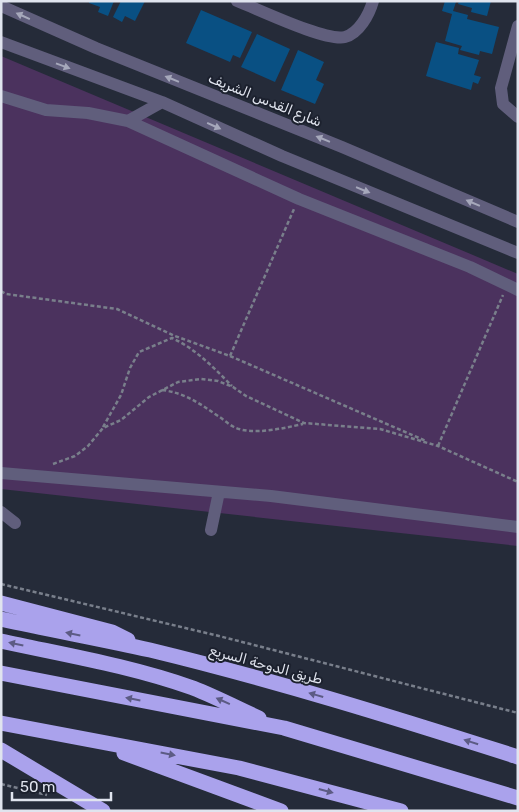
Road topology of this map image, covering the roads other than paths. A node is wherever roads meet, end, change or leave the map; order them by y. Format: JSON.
{"nodes":[{"id":1,"x":237,"y":1,"type":"edge"},
{"id":2,"x":373,"y":1,"type":"edge"},
{"id":3,"x":1,"y":6,"type":"edge"},
{"id":4,"x":518,"y":26,"type":"edge"},
{"id":5,"x":1,"y":42,"type":"edge"},
{"id":6,"x":1,"y":96,"type":"edge"},
{"id":7,"x":162,"y":102,"type":"junction"},
{"id":8,"x":518,"y":117,"type":"edge"},
{"id":9,"x":128,"y":121,"type":"junction"},
{"id":10,"x":518,"y":222,"type":"edge"},
{"id":11,"x":518,"y":253,"type":"edge"},
{"id":12,"x":512,"y":288,"type":"edge"},
{"id":13,"x":1,"y":473,"type":"edge"},
{"id":14,"x":219,"y":492,"type":"junction"},
{"id":15,"x":1,"y":512,"type":"edge"},
{"id":16,"x":16,"y":523,"type":"dead end"},
{"id":17,"x":518,"y":527,"type":"edge"},
{"id":18,"x":211,"y":530,"type":"dead end"},
{"id":19,"x":1,"y":604,"type":"edge"},
{"id":20,"x":1,"y":619,"type":"edge"},
{"id":21,"x":1,"y":641,"type":"edge"},
{"id":22,"x":149,"y":650,"type":"junction"},
{"id":23,"x":1,"y":673,"type":"edge"},
{"id":24,"x":1,"y":723,"type":"edge"},
{"id":25,"x":284,"y":728,"type":"junction"},
{"id":26,"x":85,"y":738,"type":"junction"},
{"id":27,"x":1,"y":750,"type":"edge"},
{"id":28,"x":518,"y":757,"type":"edge"},
{"id":29,"x":518,"y":798,"type":"edge"},
{"id":30,"x":103,"y":811,"type":"edge"},
{"id":31,"x":281,"y":811,"type":"edge"},
{"id":32,"x":401,"y":811,"type":"edge"}],
"edges":[{"from":1,"to":2,"type":"street"},
{"from":10,"to":3,"type":"street","name":"شارع القدس الشريف","one_way":true},
{"from":4,"to":8,"type":"street"},
{"from":5,"to":7,"type":"street","one_way":true},
{"from":6,"to":9,"type":"street"},
{"from":7,"to":9,"type":"street"},
{"from":7,"to":11,"type":"street","one_way":true},
{"from":9,"to":12,"type":"street"},
{"from":13,"to":14,"type":"street"},
{"from":14,"to":17,"type":"street"},
{"from":14,"to":18,"type":"street"},
{"from":15,"to":16,"type":"street"},
{"from":19,"to":22,"type":"highway"},
{"from":22,"to":20,"type":"highway","name":"طريق الدوحة السريع","one_way":true},
{"from":25,"to":21,"type":"highway","one_way":true},
{"from":28,"to":22,"type":"highway","name":"طريق الدوحة السريع","one_way":true},
{"from":25,"to":23,"type":"highway","one_way":true},
{"from":24,"to":26,"type":"highway"},
{"from":25,"to":29,"type":"highway"},
{"from":26,"to":31,"type":"highway"},
{"from":26,"to":32,"type":"highway","one_way":true},
{"from":27,"to":30,"type":"highway"}]}
